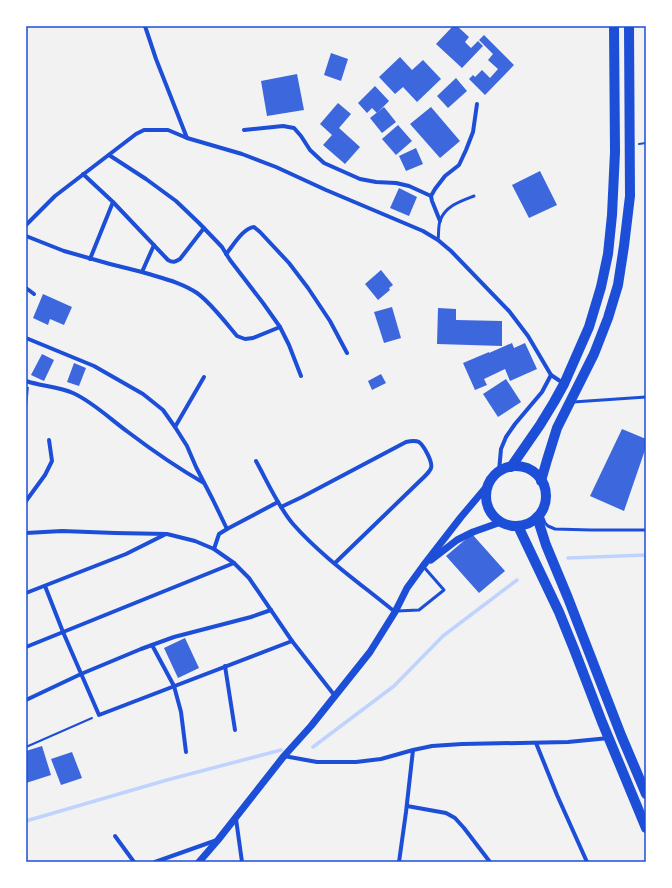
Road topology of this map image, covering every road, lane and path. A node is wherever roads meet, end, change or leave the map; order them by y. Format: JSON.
{"nodes":[{"id":1,"x":145,"y":26,"type":"edge"},
{"id":2,"x":614,"y":26,"type":"edge"},
{"id":3,"x":629,"y":26,"type":"edge"},
{"id":4,"x":477,"y":104,"type":"dead end"},
{"id":5,"x":244,"y":130,"type":"dead end"},
{"id":6,"x":187,"y":138,"type":"junction"},
{"id":7,"x":109,"y":155,"type":"junction"},
{"id":8,"x":83,"y":174,"type":"junction"},
{"id":9,"x":431,"y":196,"type":"junction"},
{"id":10,"x":474,"y":196,"type":"dead end"},
{"id":11,"x":113,"y":202,"type":"junction"},
{"id":12,"x":440,"y":221,"type":"junction"},
{"id":13,"x":26,"y":225,"type":"edge"},
{"id":14,"x":204,"y":228,"type":"junction"},
{"id":15,"x":26,"y":236,"type":"edge"},
{"id":16,"x":438,"y":240,"type":"junction"},
{"id":17,"x":154,"y":245,"type":"junction"},
{"id":18,"x":226,"y":254,"type":"junction"},
{"id":19,"x":90,"y":259,"type":"junction"},
{"id":20,"x":142,"y":272,"type":"junction"},
{"id":21,"x":26,"y":288,"type":"edge"},
{"id":22,"x":34,"y":294,"type":"dead end"},
{"id":23,"x":280,"y":328,"type":"junction"},
{"id":24,"x":26,"y":338,"type":"edge"},
{"id":25,"x":347,"y":353,"type":"dead end"},
{"id":26,"x":552,"y":375,"type":"junction"},
{"id":27,"x":301,"y":376,"type":"dead end"},
{"id":28,"x":204,"y":377,"type":"dead end"},
{"id":29,"x":26,"y":382,"type":"edge"},
{"id":30,"x":564,"y":384,"type":"junction"},
{"id":31,"x":646,"y":397,"type":"edge"},
{"id":32,"x":571,"y":402,"type":"junction"},
{"id":33,"x":175,"y":427,"type":"junction"},
{"id":34,"x":49,"y":440,"type":"dead end"},
{"id":35,"x":256,"y":461,"type":"dead end"},
{"id":36,"x":511,"y":467,"type":"junction"},
{"id":37,"x":499,"y":471,"type":"junction"},
{"id":38,"x":541,"y":481,"type":"junction"},
{"id":39,"x":204,"y":483,"type":"junction"},
{"id":40,"x":488,"y":485,"type":"junction"},
{"id":41,"x":26,"y":501,"type":"edge"},
{"id":42,"x":278,"y":502,"type":"junction"},
{"id":43,"x":282,"y":507,"type":"junction"},
{"id":44,"x":539,"y":515,"type":"junction"},
{"id":45,"x":501,"y":522,"type":"junction"},
{"id":46,"x":518,"y":526,"type":"junction"},
{"id":47,"x":227,"y":529,"type":"junction"},
{"id":48,"x":646,"y":530,"type":"edge"},
{"id":49,"x":26,"y":533,"type":"edge"},
{"id":50,"x":167,"y":534,"type":"junction"},
{"id":51,"x":214,"y":549,"type":"junction"},
{"id":52,"x":335,"y":563,"type":"junction"},
{"id":53,"x":234,"y":564,"type":"junction"},
{"id":54,"x":422,"y":566,"type":"junction"},
{"id":55,"x":45,"y":586,"type":"junction"},
{"id":56,"x":26,"y":593,"type":"edge"},
{"id":57,"x":271,"y":610,"type":"junction"},
{"id":58,"x":395,"y":612,"type":"junction"},
{"id":59,"x":63,"y":632,"type":"junction"},
{"id":60,"x":292,"y":641,"type":"junction"},
{"id":61,"x":152,"y":645,"type":"junction"},
{"id":62,"x":26,"y":647,"type":"edge"},
{"id":63,"x":225,"y":666,"type":"junction"},
{"id":64,"x":81,"y":674,"type":"junction"},
{"id":65,"x":174,"y":686,"type":"junction"},
{"id":66,"x":335,"y":696,"type":"junction"},
{"id":67,"x":26,"y":700,"type":"edge"},
{"id":68,"x":99,"y":715,"type":"junction"},
{"id":69,"x":235,"y":730,"type":"dead end"},
{"id":70,"x":609,"y":738,"type":"junction"},
{"id":71,"x":536,"y":743,"type":"junction"},
{"id":72,"x":26,"y":747,"type":"edge"},
{"id":73,"x":413,"y":750,"type":"junction"},
{"id":74,"x":186,"y":752,"type":"dead end"},
{"id":75,"x":284,"y":756,"type":"junction"},
{"id":76,"x":646,"y":794,"type":"edge"},
{"id":77,"x":407,"y":806,"type":"junction"},
{"id":78,"x":235,"y":816,"type":"junction"},
{"id":79,"x":646,"y":828,"type":"edge"},
{"id":80,"x":115,"y":836,"type":"dead end"},
{"id":81,"x":218,"y":840,"type":"junction"},
{"id":82,"x":134,"y":862,"type":"edge"},
{"id":83,"x":155,"y":862,"type":"edge"},
{"id":84,"x":198,"y":862,"type":"edge"},
{"id":85,"x":242,"y":862,"type":"edge"},
{"id":86,"x":399,"y":862,"type":"edge"},
{"id":87,"x":490,"y":862,"type":"edge"},
{"id":88,"x":588,"y":862,"type":"edge"}],
"edges":[{"from":1,"to":6,"type":"street"},
{"from":2,"to":30,"type":"highway"},
{"from":3,"to":32,"type":"highway"},
{"from":4,"to":9,"type":"street"},
{"from":5,"to":9,"type":"street"},
{"from":6,"to":7,"type":"street"},
{"from":6,"to":16,"type":"street"},
{"from":7,"to":8,"type":"street"},
{"from":7,"to":14,"type":"street"},
{"from":8,"to":11,"type":"street"},
{"from":8,"to":13,"type":"street"},
{"from":9,"to":12,"type":"street"},
{"from":10,"to":12,"type":"lane"},
{"from":11,"to":17,"type":"street"},
{"from":11,"to":19,"type":"street"},
{"from":12,"to":16,"type":"lane"},
{"from":14,"to":17,"type":"street"},
{"from":14,"to":18,"type":"street"},
{"from":15,"to":19,"type":"street"},
{"from":16,"to":26,"type":"street"},
{"from":17,"to":20,"type":"street"},
{"from":18,"to":23,"type":"street"},
{"from":18,"to":25,"type":"street"},
{"from":19,"to":20,"type":"street"},
{"from":20,"to":23,"type":"street"},
{"from":21,"to":22,"type":"street"},
{"from":23,"to":27,"type":"street"},
{"from":24,"to":33,"type":"street"},
{"from":26,"to":30,"type":"street"},
{"from":26,"to":37,"type":"street"},
{"from":28,"to":33,"type":"street"},
{"from":29,"to":39,"type":"street"},
{"from":30,"to":36,"type":"highway"},
{"from":31,"to":32,"type":"lane"},
{"from":32,"to":38,"type":"highway"},
{"from":33,"to":39,"type":"street"},
{"from":34,"to":41,"type":"street"},
{"from":35,"to":42,"type":"street"},
{"from":36,"to":37,"type":"highway"},
{"from":36,"to":38,"type":"highway"},
{"from":37,"to":40,"type":"highway"},
{"from":38,"to":44,"type":"highway"},
{"from":39,"to":47,"type":"street"},
{"from":40,"to":45,"type":"highway"},
{"from":40,"to":54,"type":"street"},
{"from":42,"to":43,"type":"street"},
{"from":42,"to":47,"type":"street"},
{"from":43,"to":52,"type":"street"},
{"from":43,"to":52,"type":"street"},
{"from":44,"to":46,"type":"highway"},
{"from":44,"to":48,"type":"lane"},
{"from":44,"to":76,"type":"highway"},
{"from":45,"to":46,"type":"highway"},
{"from":45,"to":54,"type":"street"},
{"from":46,"to":70,"type":"highway"},
{"from":47,"to":51,"type":"street"},
{"from":49,"to":50,"type":"street"},
{"from":50,"to":51,"type":"street"},
{"from":50,"to":55,"type":"street"},
{"from":51,"to":53,"type":"street"},
{"from":52,"to":58,"type":"street"},
{"from":53,"to":57,"type":"street"},
{"from":53,"to":59,"type":"street"},
{"from":54,"to":58,"type":"street"},
{"from":54,"to":58,"type":"lane"},
{"from":55,"to":56,"type":"street"},
{"from":55,"to":59,"type":"street"},
{"from":57,"to":60,"type":"street"},
{"from":57,"to":61,"type":"street"},
{"from":58,"to":66,"type":"street"},
{"from":59,"to":62,"type":"street"},
{"from":59,"to":64,"type":"street"},
{"from":60,"to":63,"type":"street"},
{"from":60,"to":66,"type":"street"},
{"from":61,"to":64,"type":"street"},
{"from":61,"to":65,"type":"street"},
{"from":63,"to":65,"type":"street"},
{"from":63,"to":69,"type":"street"},
{"from":64,"to":67,"type":"street"},
{"from":64,"to":68,"type":"street"},
{"from":65,"to":68,"type":"street"},
{"from":65,"to":74,"type":"street"},
{"from":66,"to":75,"type":"street"},
{"from":68,"to":72,"type":"path"},
{"from":70,"to":71,"type":"street"},
{"from":70,"to":79,"type":"highway"},
{"from":71,"to":73,"type":"street"},
{"from":71,"to":88,"type":"street"},
{"from":73,"to":75,"type":"street"},
{"from":73,"to":77,"type":"street"},
{"from":75,"to":78,"type":"street"},
{"from":77,"to":86,"type":"street"},
{"from":77,"to":87,"type":"street"},
{"from":78,"to":81,"type":"street"},
{"from":78,"to":85,"type":"street"},
{"from":80,"to":82,"type":"street"},
{"from":81,"to":83,"type":"street"},
{"from":81,"to":84,"type":"street"}]}
